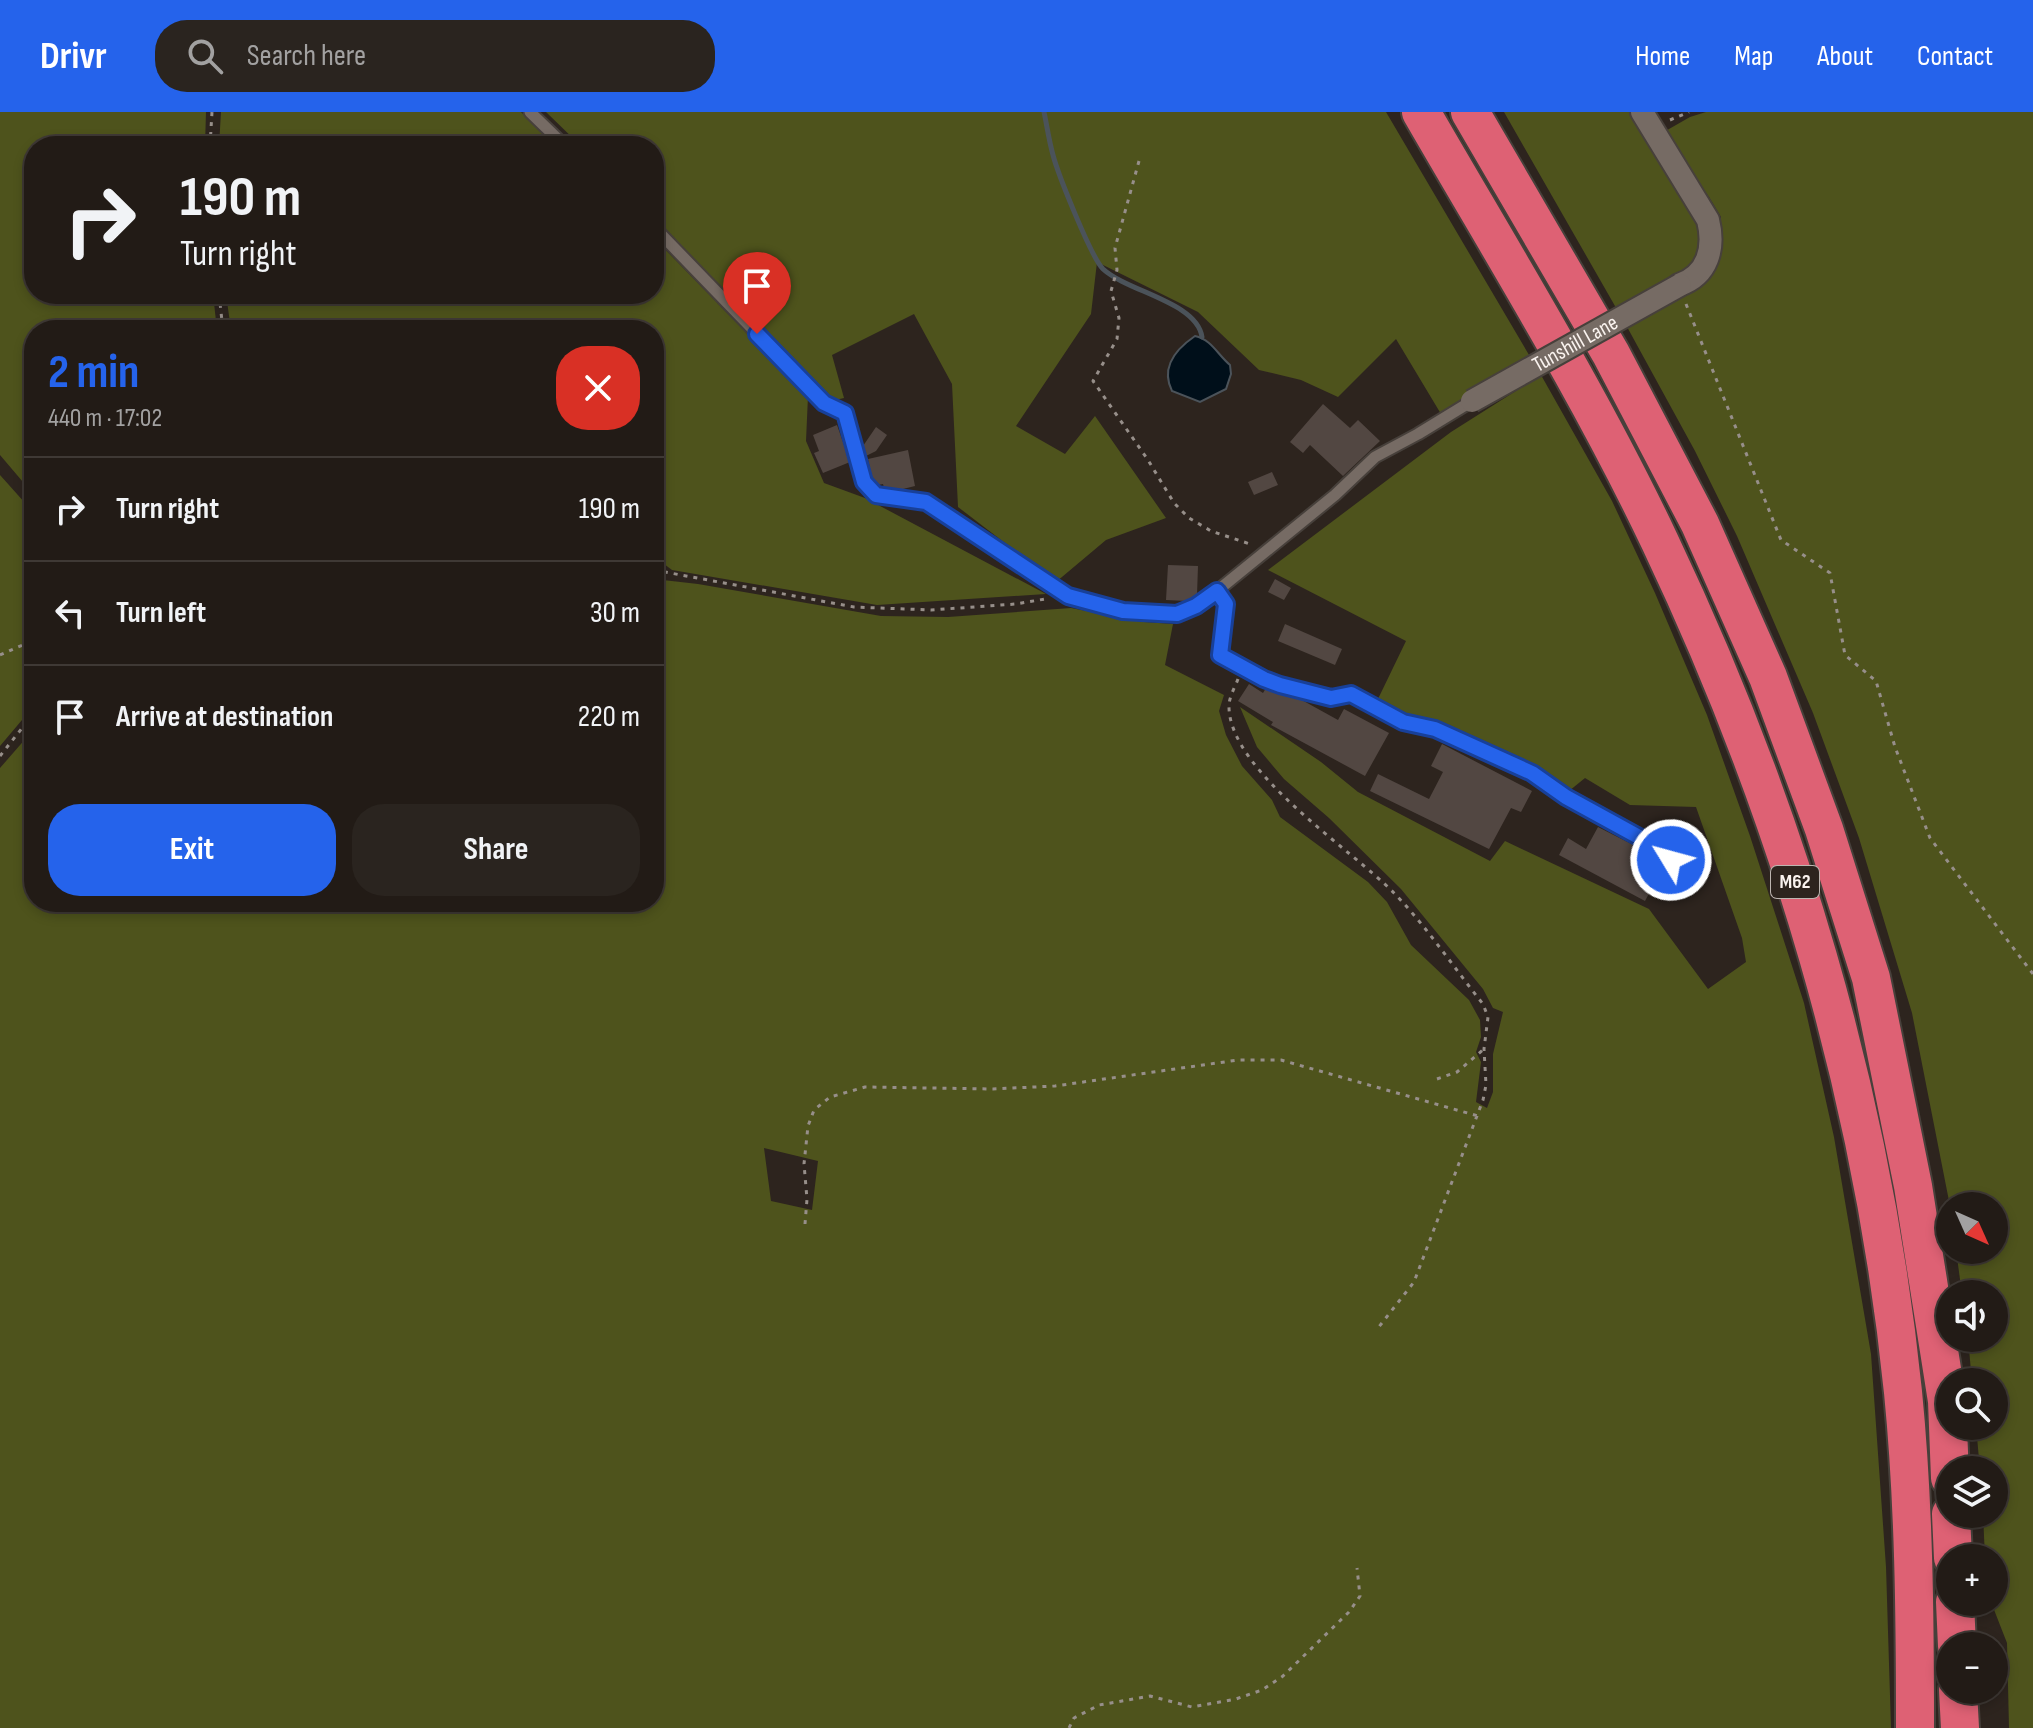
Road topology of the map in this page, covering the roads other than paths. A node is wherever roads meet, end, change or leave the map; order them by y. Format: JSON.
{"nodes":[{"id":1,"x":530,"y":112,"type":"edge"},
{"id":2,"x":1421,"y":112,"type":"edge"},
{"id":3,"x":1470,"y":112,"type":"edge"},
{"id":4,"x":1642,"y":112,"type":"edge"},
{"id":5,"x":555,"y":136,"type":"edge"},
{"id":6,"x":664,"y":237,"type":"edge"},
{"id":7,"x":1472,"y":401,"type":"joint"},
{"id":8,"x":1217,"y":591,"type":"junction"},
{"id":9,"x":1671,"y":860,"type":"dead end"},
{"id":10,"x":1949,"y":1456,"type":"edge"},
{"id":11,"x":1959,"y":1704,"type":"edge"},
{"id":12,"x":1915,"y":1728,"type":"edge"},
{"id":13,"x":1960,"y":1728,"type":"edge"}],
"edges":[{"from":1,"to":5,"type":"lane"},
{"from":2,"to":12,"type":"highway","number":"M62"},
{"from":3,"to":10,"type":"highway","number":"M62"},
{"from":4,"to":7,"type":"street","name":"Tunshill Lane","bridge":true},
{"from":6,"to":8,"type":"lane"},
{"from":7,"to":8,"type":"lane"},
{"from":8,"to":9,"type":"lane"},
{"from":11,"to":13,"type":"highway"}]}
